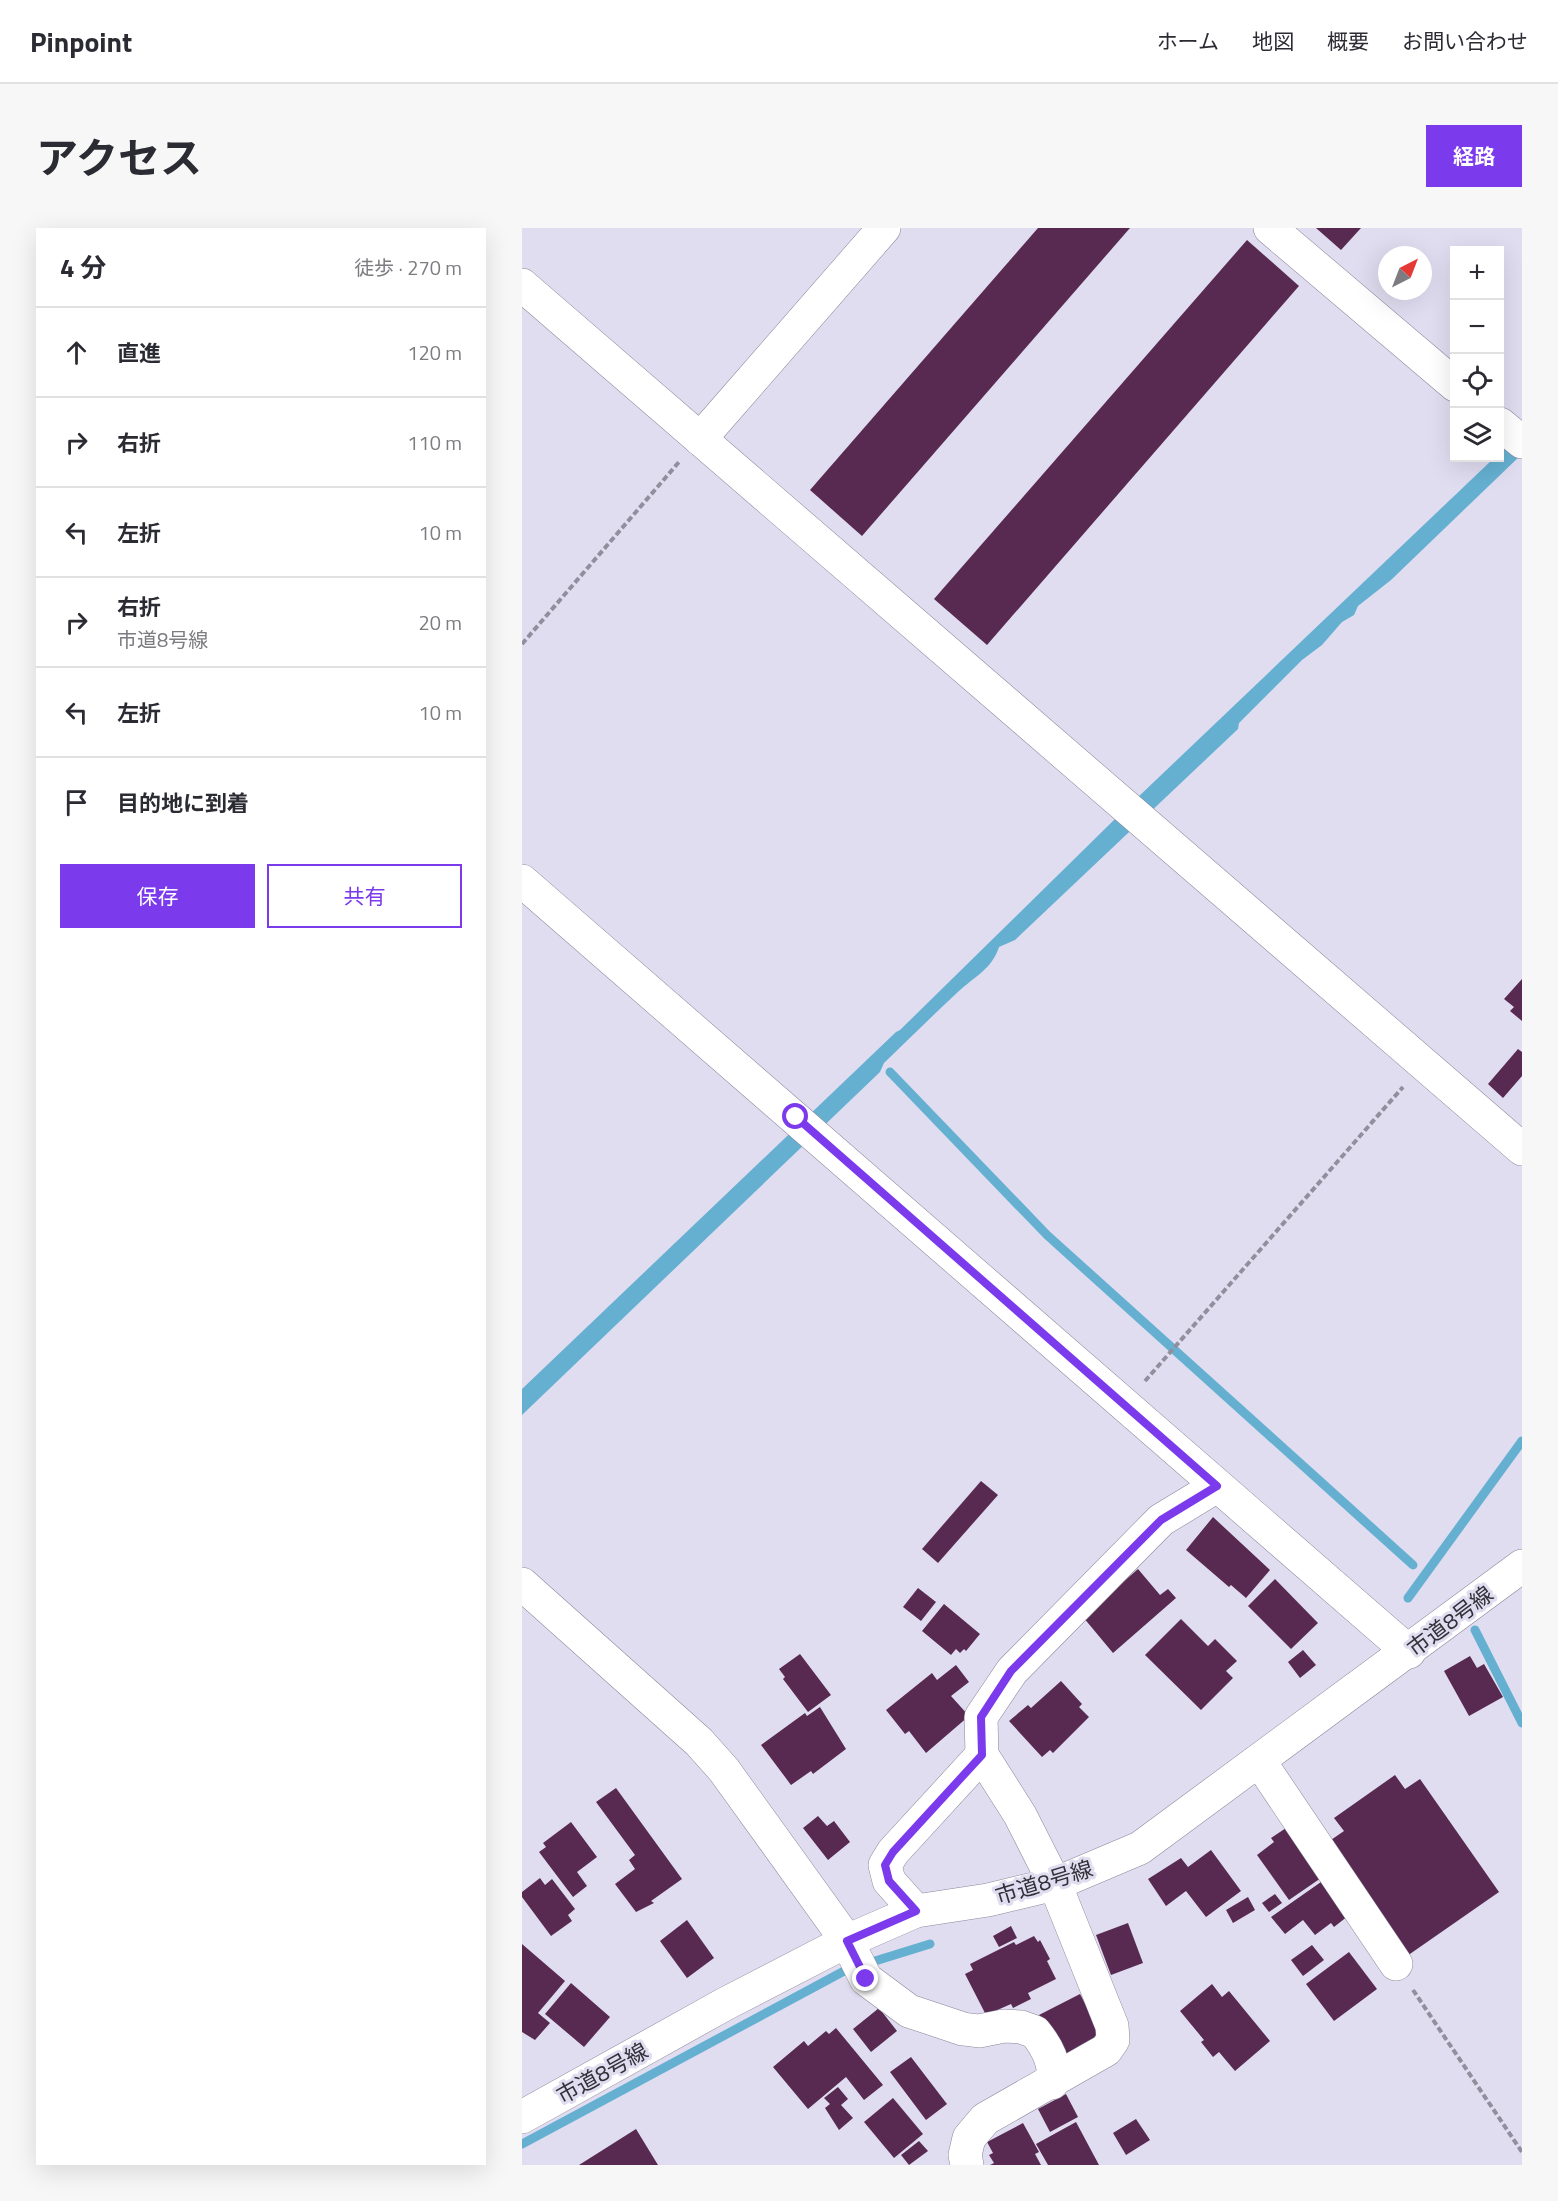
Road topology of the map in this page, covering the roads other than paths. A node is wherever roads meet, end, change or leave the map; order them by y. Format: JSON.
{"nodes":[{"id":1,"x":884,"y":228,"type":"edge"},
{"id":2,"x":1270,"y":228,"type":"edge"},
{"id":3,"x":522,"y":285,"type":"edge"},
{"id":4,"x":1450,"y":381,"type":"edge"},
{"id":5,"x":700,"y":439,"type":"junction"},
{"id":6,"x":522,"y":881,"type":"edge"},
{"id":7,"x":1522,"y":1149,"type":"edge"},
{"id":8,"x":1217,"y":1486,"type":"junction"},
{"id":9,"x":1522,"y":1566,"type":"edge"},
{"id":10,"x":522,"y":1584,"type":"edge"},
{"id":11,"x":1409,"y":1652,"type":"junction"},
{"id":12,"x":982,"y":1755,"type":"junction"},
{"id":13,"x":1260,"y":1762,"type":"junction"},
{"id":14,"x":1055,"y":1884,"type":"junction"},
{"id":15,"x":916,"y":1911,"type":"junction"},
{"id":16,"x":857,"y":1959,"type":"junction"},
{"id":17,"x":1396,"y":1965,"type":"road end"},
{"id":18,"x":1052,"y":2083,"type":"junction"},
{"id":19,"x":522,"y":2117,"type":"edge"},
{"id":20,"x":967,"y":2165,"type":"edge"}],
"edges":[{"from":1,"to":5,"type":"street"},
{"from":2,"to":4,"type":"street"},
{"from":3,"to":5,"type":"street"},
{"from":5,"to":7,"type":"street"},
{"from":6,"to":8,"type":"street"},
{"from":8,"to":11,"type":"street"},
{"from":8,"to":12,"type":"street"},
{"from":9,"to":11,"type":"street","name":"市道8号線"},
{"from":10,"to":16,"type":"street"},
{"from":11,"to":13,"type":"street","name":"市道8号線"},
{"from":12,"to":14,"type":"street"},
{"from":12,"to":15,"type":"street"},
{"from":13,"to":14,"type":"street","name":"市道8号線"},
{"from":13,"to":17,"type":"street"},
{"from":14,"to":15,"type":"street","name":"市道8号線"},
{"from":14,"to":18,"type":"street"},
{"from":15,"to":16,"type":"street","name":"市道8号線"},
{"from":16,"to":18,"type":"street"},
{"from":16,"to":19,"type":"street","name":"市道8号線"},
{"from":18,"to":20,"type":"street"}]}
